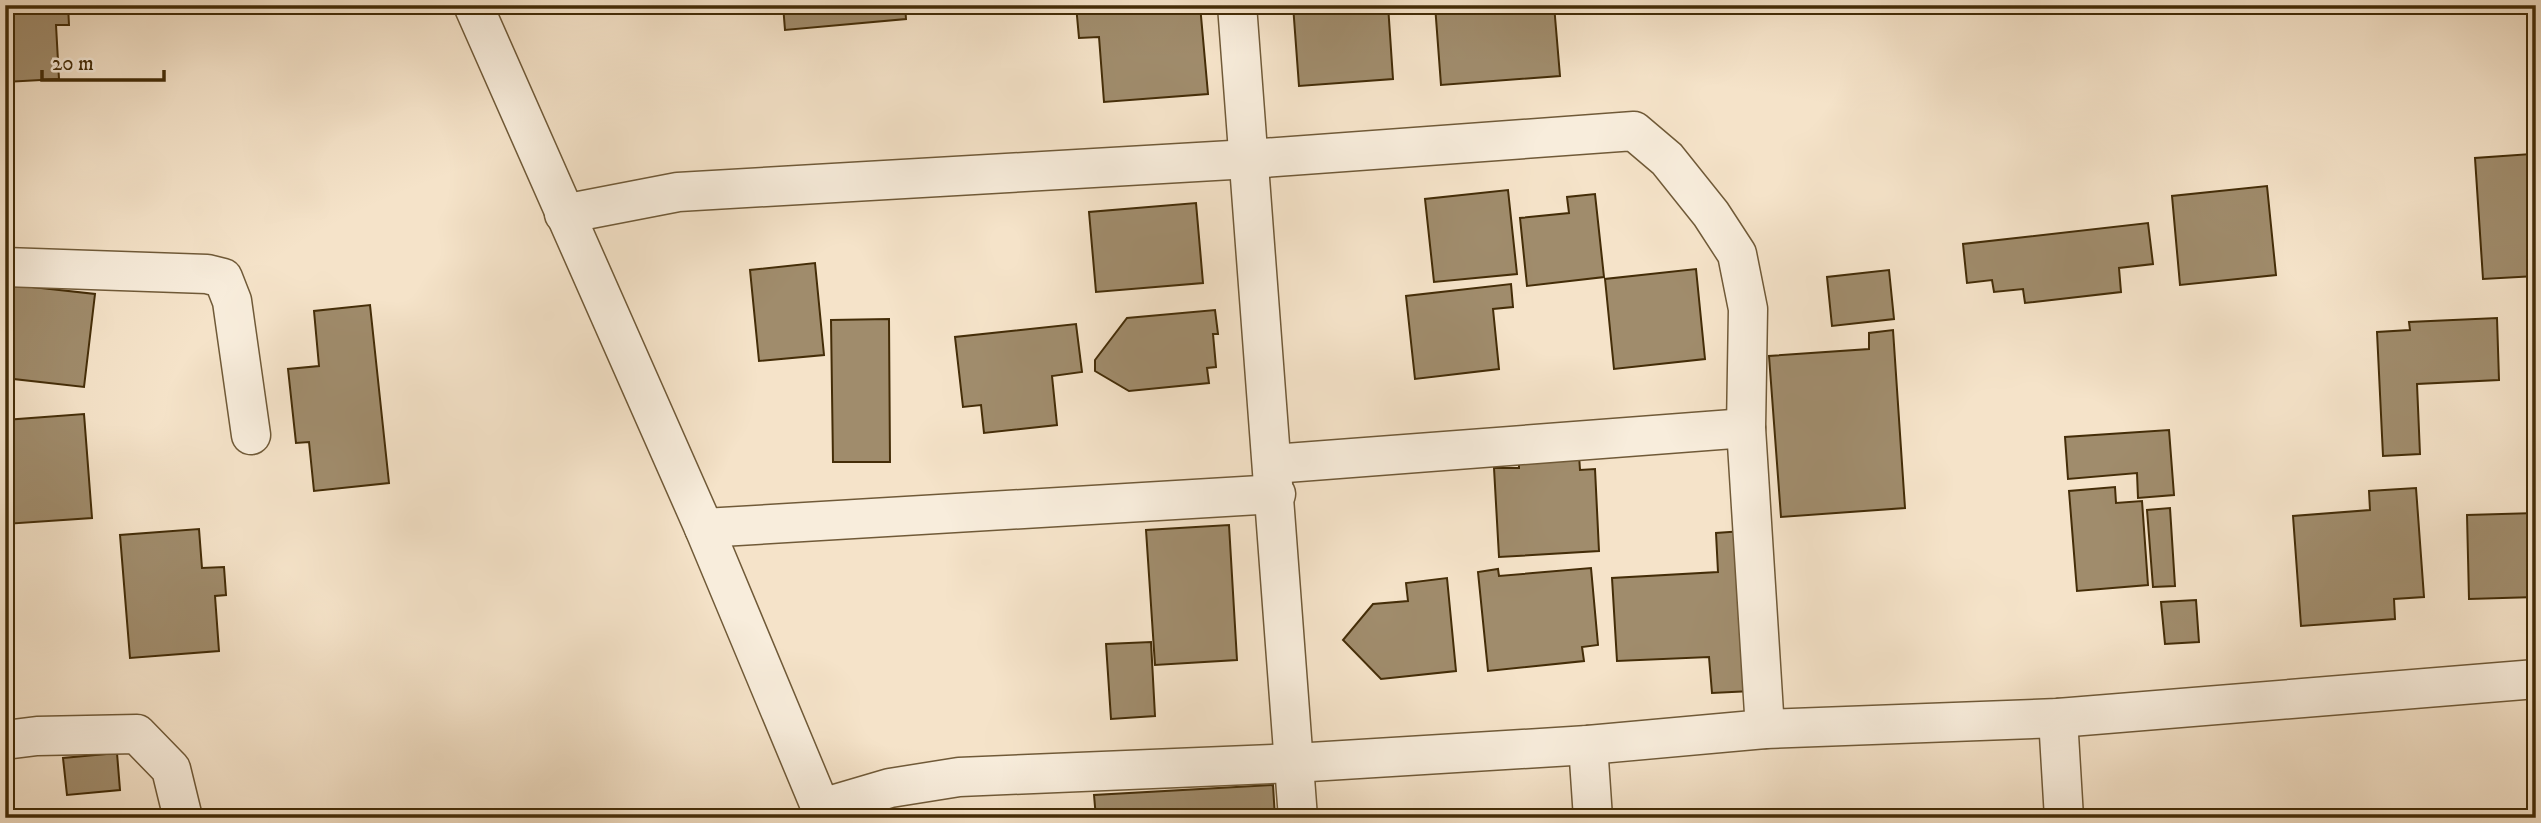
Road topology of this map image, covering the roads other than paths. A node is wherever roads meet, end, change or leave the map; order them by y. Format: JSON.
{"nodes":[{"id":1,"x":473,"y":5,"type":"edge"},
{"id":2,"x":1237,"y":5,"type":"edge"},
{"id":3,"x":1249,"y":159,"type":"junction"},
{"id":4,"x":564,"y":214,"type":"junction"},
{"id":5,"x":5,"y":267,"type":"edge"},
{"id":6,"x":1746,"y":428,"type":"junction"},
{"id":7,"x":251,"y":435,"type":"dead end"},
{"id":8,"x":1274,"y":479,"type":"junction"},
{"id":9,"x":704,"y":528,"type":"junction"},
{"id":10,"x":2536,"y":679,"type":"edge"},
{"id":11,"x":2059,"y":718,"type":"junction"},
{"id":12,"x":1765,"y":729,"type":"junction"},
{"id":13,"x":5,"y":740,"type":"edge"},
{"id":14,"x":1588,"y":745,"type":"junction"},
{"id":15,"x":1294,"y":763,"type":"junction"},
{"id":16,"x":824,"y":813,"type":"edge"},
{"id":17,"x":183,"y":818,"type":"edge"},
{"id":18,"x":1298,"y":818,"type":"edge"},
{"id":19,"x":1593,"y":818,"type":"edge"},
{"id":20,"x":2064,"y":818,"type":"edge"}],
"edges":[{"from":1,"to":4,"type":"street"},
{"from":2,"to":3,"type":"street"},
{"from":3,"to":4,"type":"street"},
{"from":3,"to":6,"type":"street"},
{"from":3,"to":8,"type":"street"},
{"from":4,"to":9,"type":"street"},
{"from":5,"to":7,"type":"street"},
{"from":6,"to":8,"type":"street"},
{"from":6,"to":12,"type":"street"},
{"from":8,"to":9,"type":"street"},
{"from":8,"to":15,"type":"street"},
{"from":9,"to":16,"type":"street"},
{"from":10,"to":11,"type":"street"},
{"from":11,"to":12,"type":"street"},
{"from":11,"to":20,"type":"street"},
{"from":12,"to":14,"type":"street"},
{"from":13,"to":17,"type":"street"},
{"from":14,"to":15,"type":"street"},
{"from":14,"to":19,"type":"street"},
{"from":15,"to":16,"type":"street"},
{"from":15,"to":18,"type":"street"}]}
